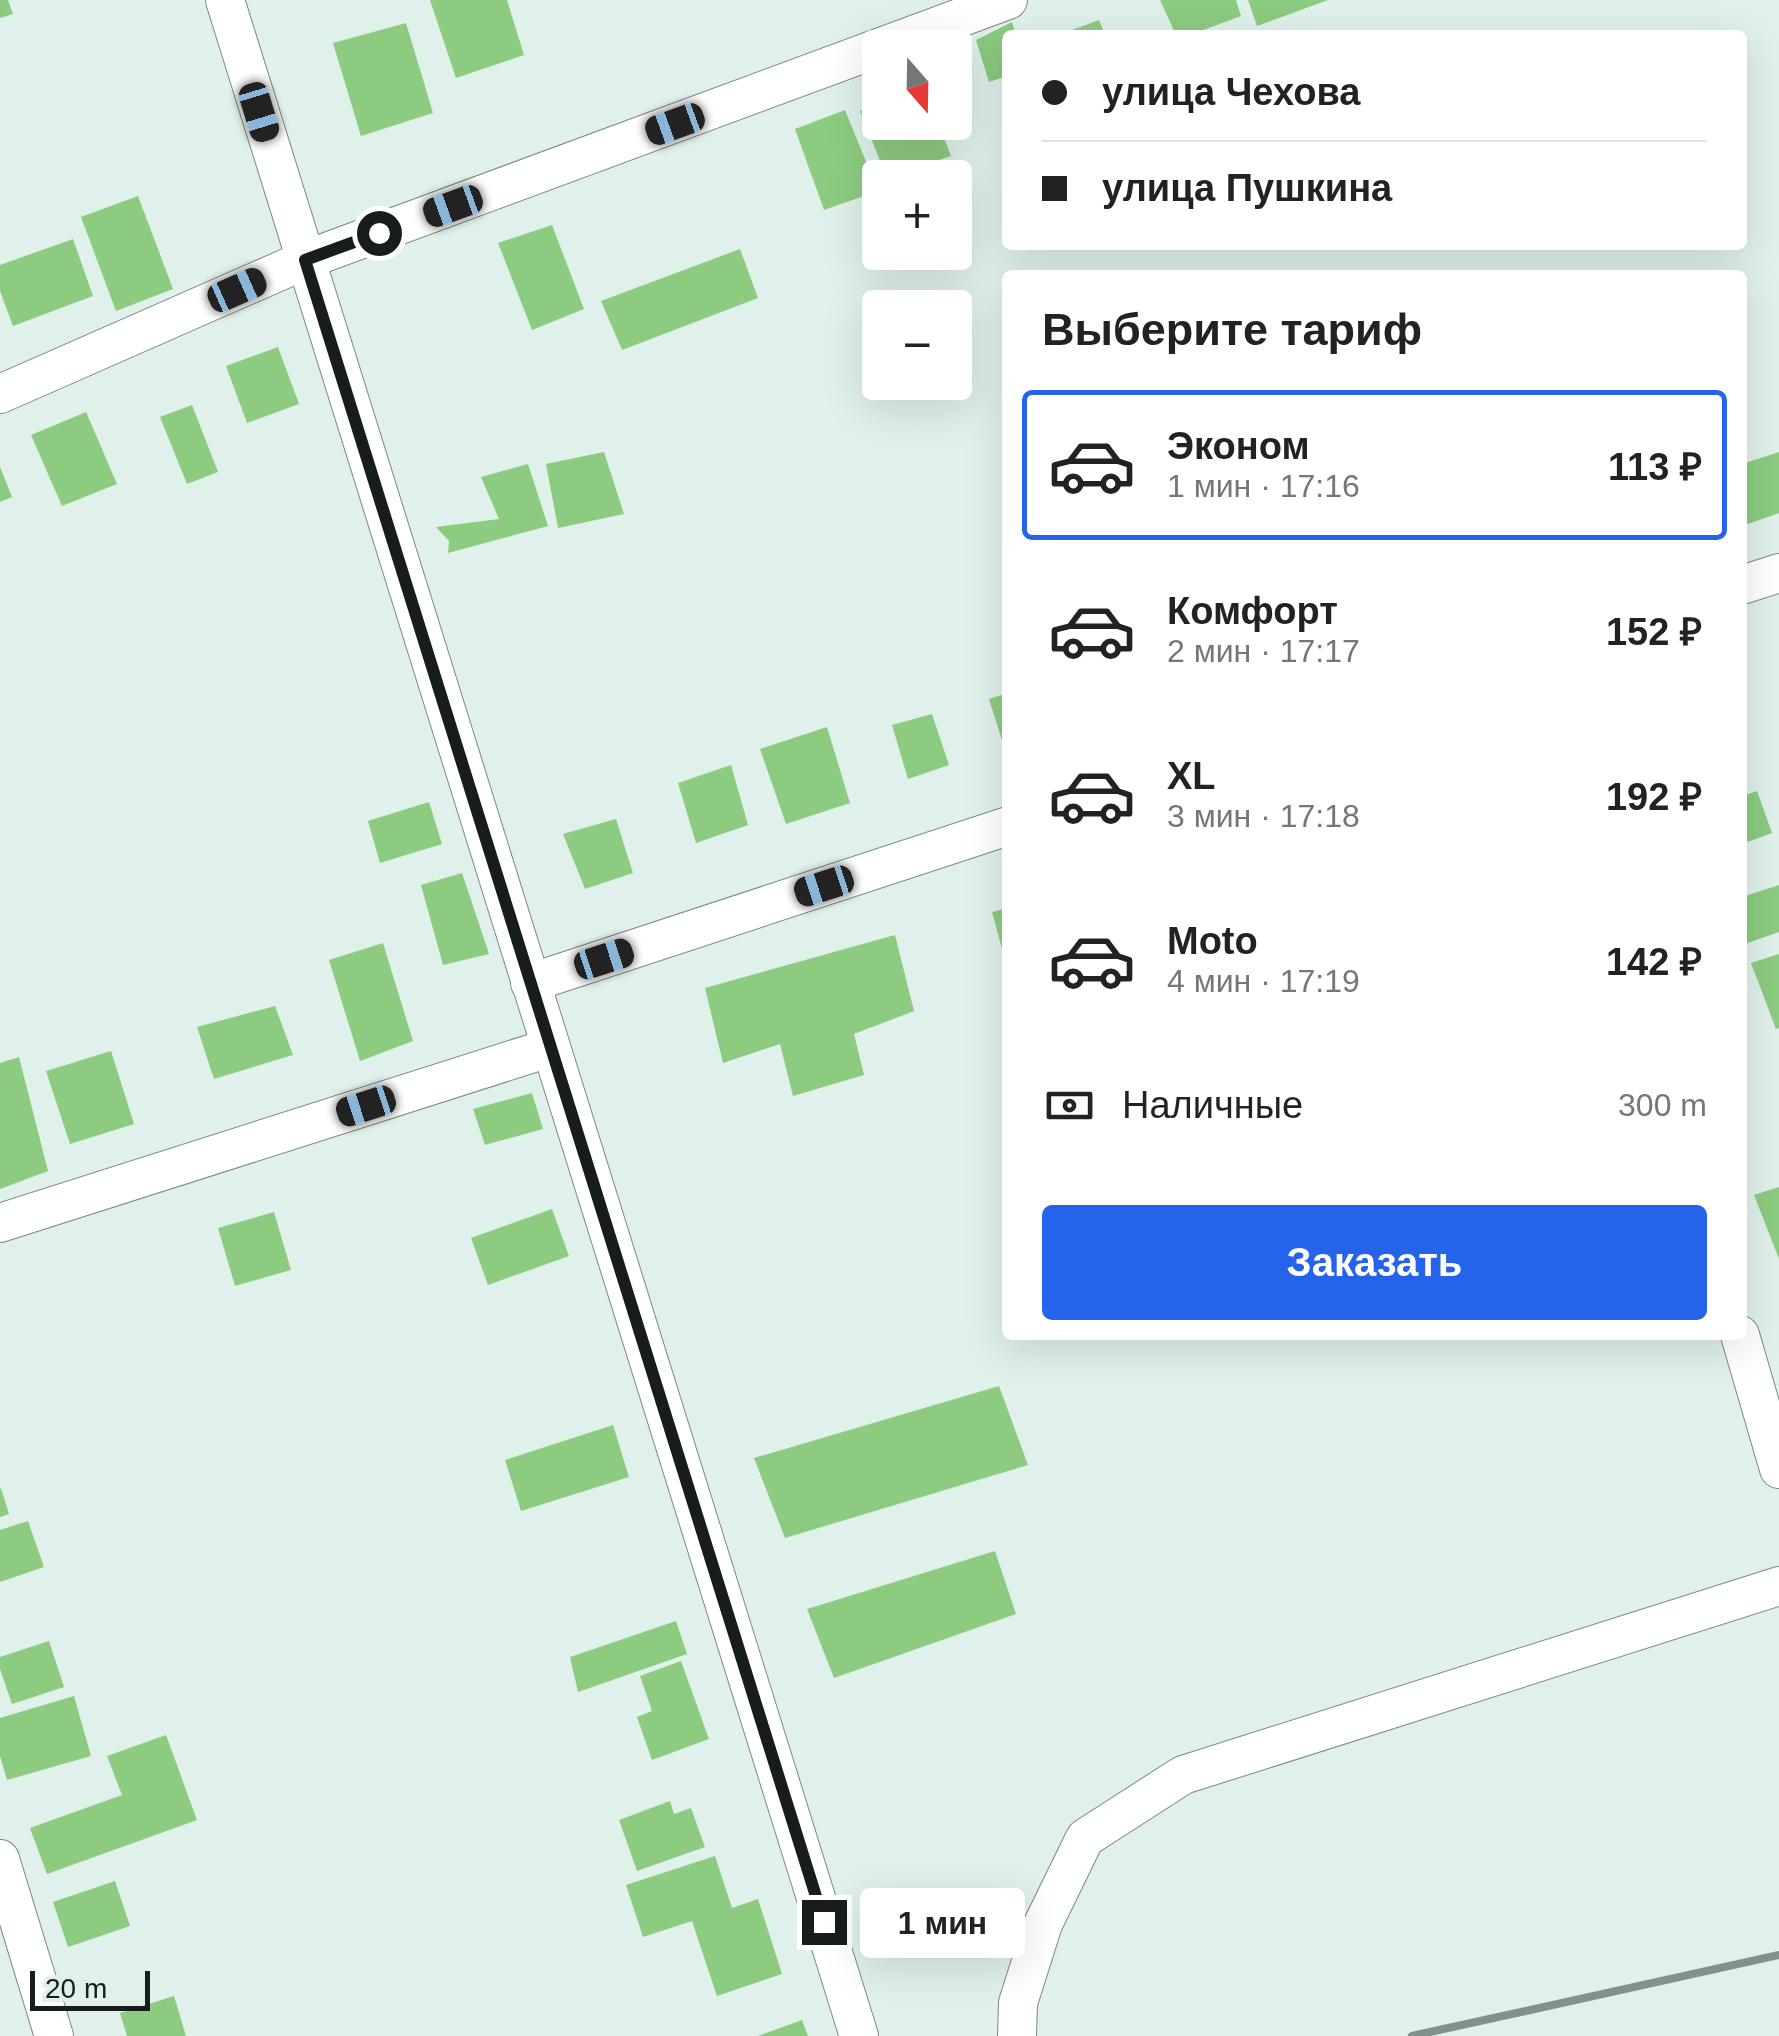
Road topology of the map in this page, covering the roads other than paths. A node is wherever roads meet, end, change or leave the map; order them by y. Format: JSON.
{"nodes":[{"id":1,"x":225,"y":0,"type":"edge"},
{"id":2,"x":1008,"y":0,"type":"edge"},
{"id":3,"x":305,"y":260,"type":"junction"},
{"id":4,"x":0,"y":394,"type":"edge"},
{"id":5,"x":1779,"y":573,"type":"edge"},
{"id":6,"x":1747,"y":583,"type":"edge"},
{"id":7,"x":1002,"y":828,"type":"edge"},
{"id":8,"x":530,"y":983,"type":"junction"},
{"id":9,"x":549,"y":1048,"type":"junction"},
{"id":10,"x":0,"y":1222,"type":"edge"},
{"id":11,"x":1741,"y":1340,"type":"edge"},
{"id":12,"x":1779,"y":1469,"type":"edge"},
{"id":13,"x":1779,"y":1586,"type":"edge"},
{"id":14,"x":0,"y":1859,"type":"edge"},
{"id":15,"x":54,"y":2036,"type":"edge"},
{"id":16,"x":859,"y":2036,"type":"edge"},
{"id":17,"x":1017,"y":2036,"type":"edge"}],
"edges":[{"from":1,"to":3,"type":"street"},
{"from":2,"to":3,"type":"street"},
{"from":3,"to":4,"type":"street"},
{"from":3,"to":8,"type":"street"},
{"from":5,"to":6,"type":"street"},
{"from":7,"to":8,"type":"street"},
{"from":8,"to":9,"type":"street"},
{"from":9,"to":10,"type":"street"},
{"from":9,"to":16,"type":"street"},
{"from":11,"to":12,"type":"street"},
{"from":13,"to":17,"type":"street"},
{"from":14,"to":15,"type":"street"}]}
